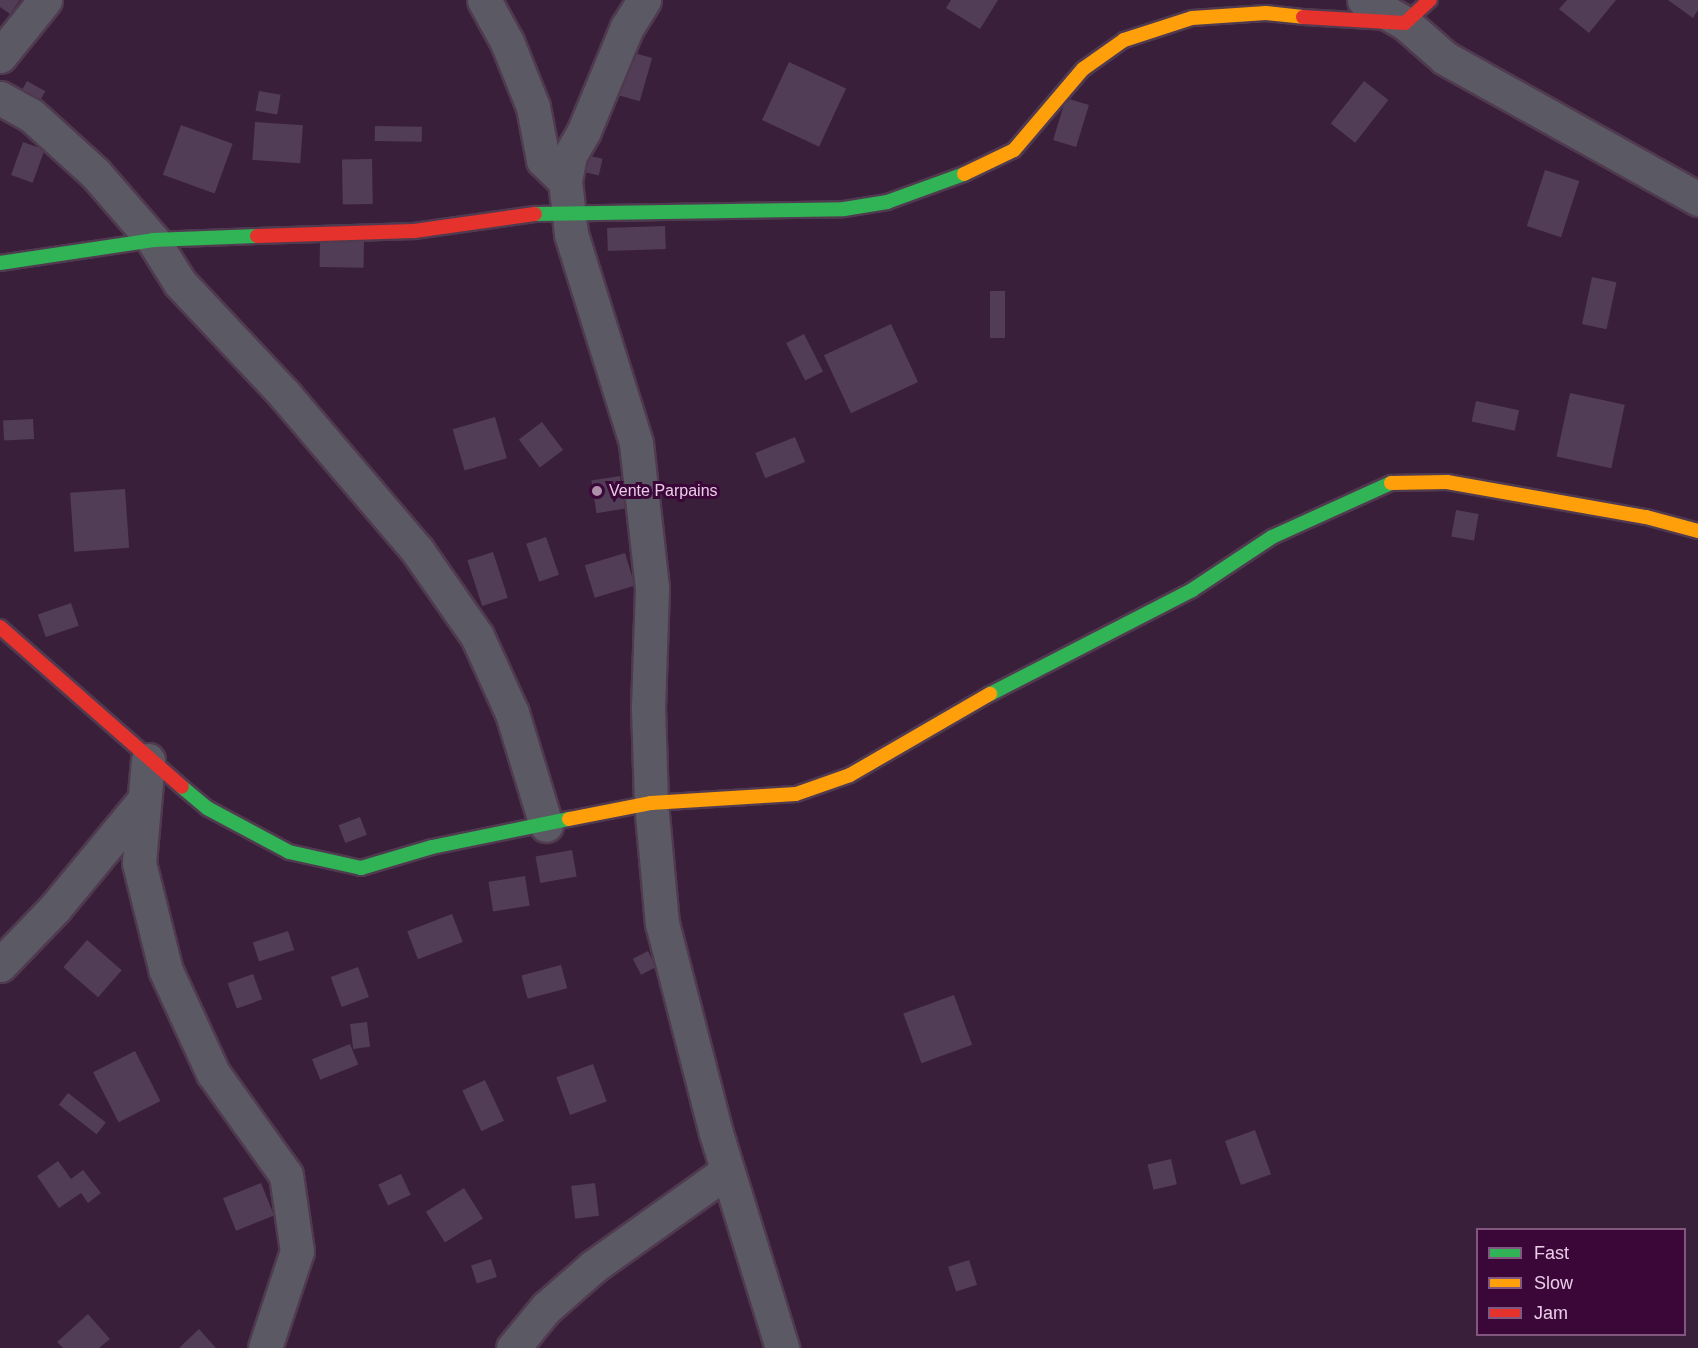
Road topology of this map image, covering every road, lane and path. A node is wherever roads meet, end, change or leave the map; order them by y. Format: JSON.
{"nodes":[{"id":1,"x":45,"y":0,"type":"edge"},
{"id":2,"x":484,"y":0,"type":"edge"},
{"id":3,"x":644,"y":0,"type":"edge"},
{"id":4,"x":1365,"y":0,"type":"edge"},
{"id":5,"x":1430,"y":0,"type":"edge"},
{"id":6,"x":1405,"y":23,"type":"junction"},
{"id":7,"x":0,"y":56,"type":"edge"},
{"id":8,"x":0,"y":98,"type":"edge"},
{"id":9,"x":565,"y":181,"type":"junction"},
{"id":10,"x":1698,"y":199,"type":"edge"},
{"id":11,"x":571,"y":214,"type":"junction"},
{"id":12,"x":153,"y":240,"type":"junction"},
{"id":13,"x":0,"y":263,"type":"edge"},
{"id":14,"x":1698,"y":531,"type":"edge"},
{"id":15,"x":0,"y":627,"type":"edge"},
{"id":16,"x":148,"y":760,"type":"junction"},
{"id":17,"x":144,"y":800,"type":"junction"},
{"id":18,"x":651,"y":803,"type":"junction"},
{"id":19,"x":546,"y":825,"type":"junction"},
{"id":20,"x":0,"y":965,"type":"edge"},
{"id":21,"x":727,"y":1171,"type":"junction"},
{"id":22,"x":265,"y":1348,"type":"edge"},
{"id":23,"x":513,"y":1348,"type":"edge"},
{"id":24,"x":782,"y":1348,"type":"edge"}],
"edges":[{"from":1,"to":7,"type":"street"},
{"from":2,"to":9,"type":"street"},
{"from":3,"to":9,"type":"street"},
{"from":4,"to":6,"type":"street"},
{"from":5,"to":6,"type":"street"},
{"from":6,"to":10,"type":"street"},
{"from":6,"to":11,"type":"street"},
{"from":8,"to":12,"type":"street"},
{"from":9,"to":11,"type":"street"},
{"from":11,"to":12,"type":"street"},
{"from":11,"to":18,"type":"street"},
{"from":12,"to":13,"type":"street"},
{"from":12,"to":19,"type":"street"},
{"from":14,"to":18,"type":"street"},
{"from":15,"to":16,"type":"street"},
{"from":16,"to":17,"type":"street"},
{"from":16,"to":19,"type":"street"},
{"from":17,"to":20,"type":"street"},
{"from":17,"to":22,"type":"street"},
{"from":18,"to":19,"type":"street"},
{"from":18,"to":21,"type":"street"},
{"from":21,"to":23,"type":"street"},
{"from":21,"to":24,"type":"street"}]}
